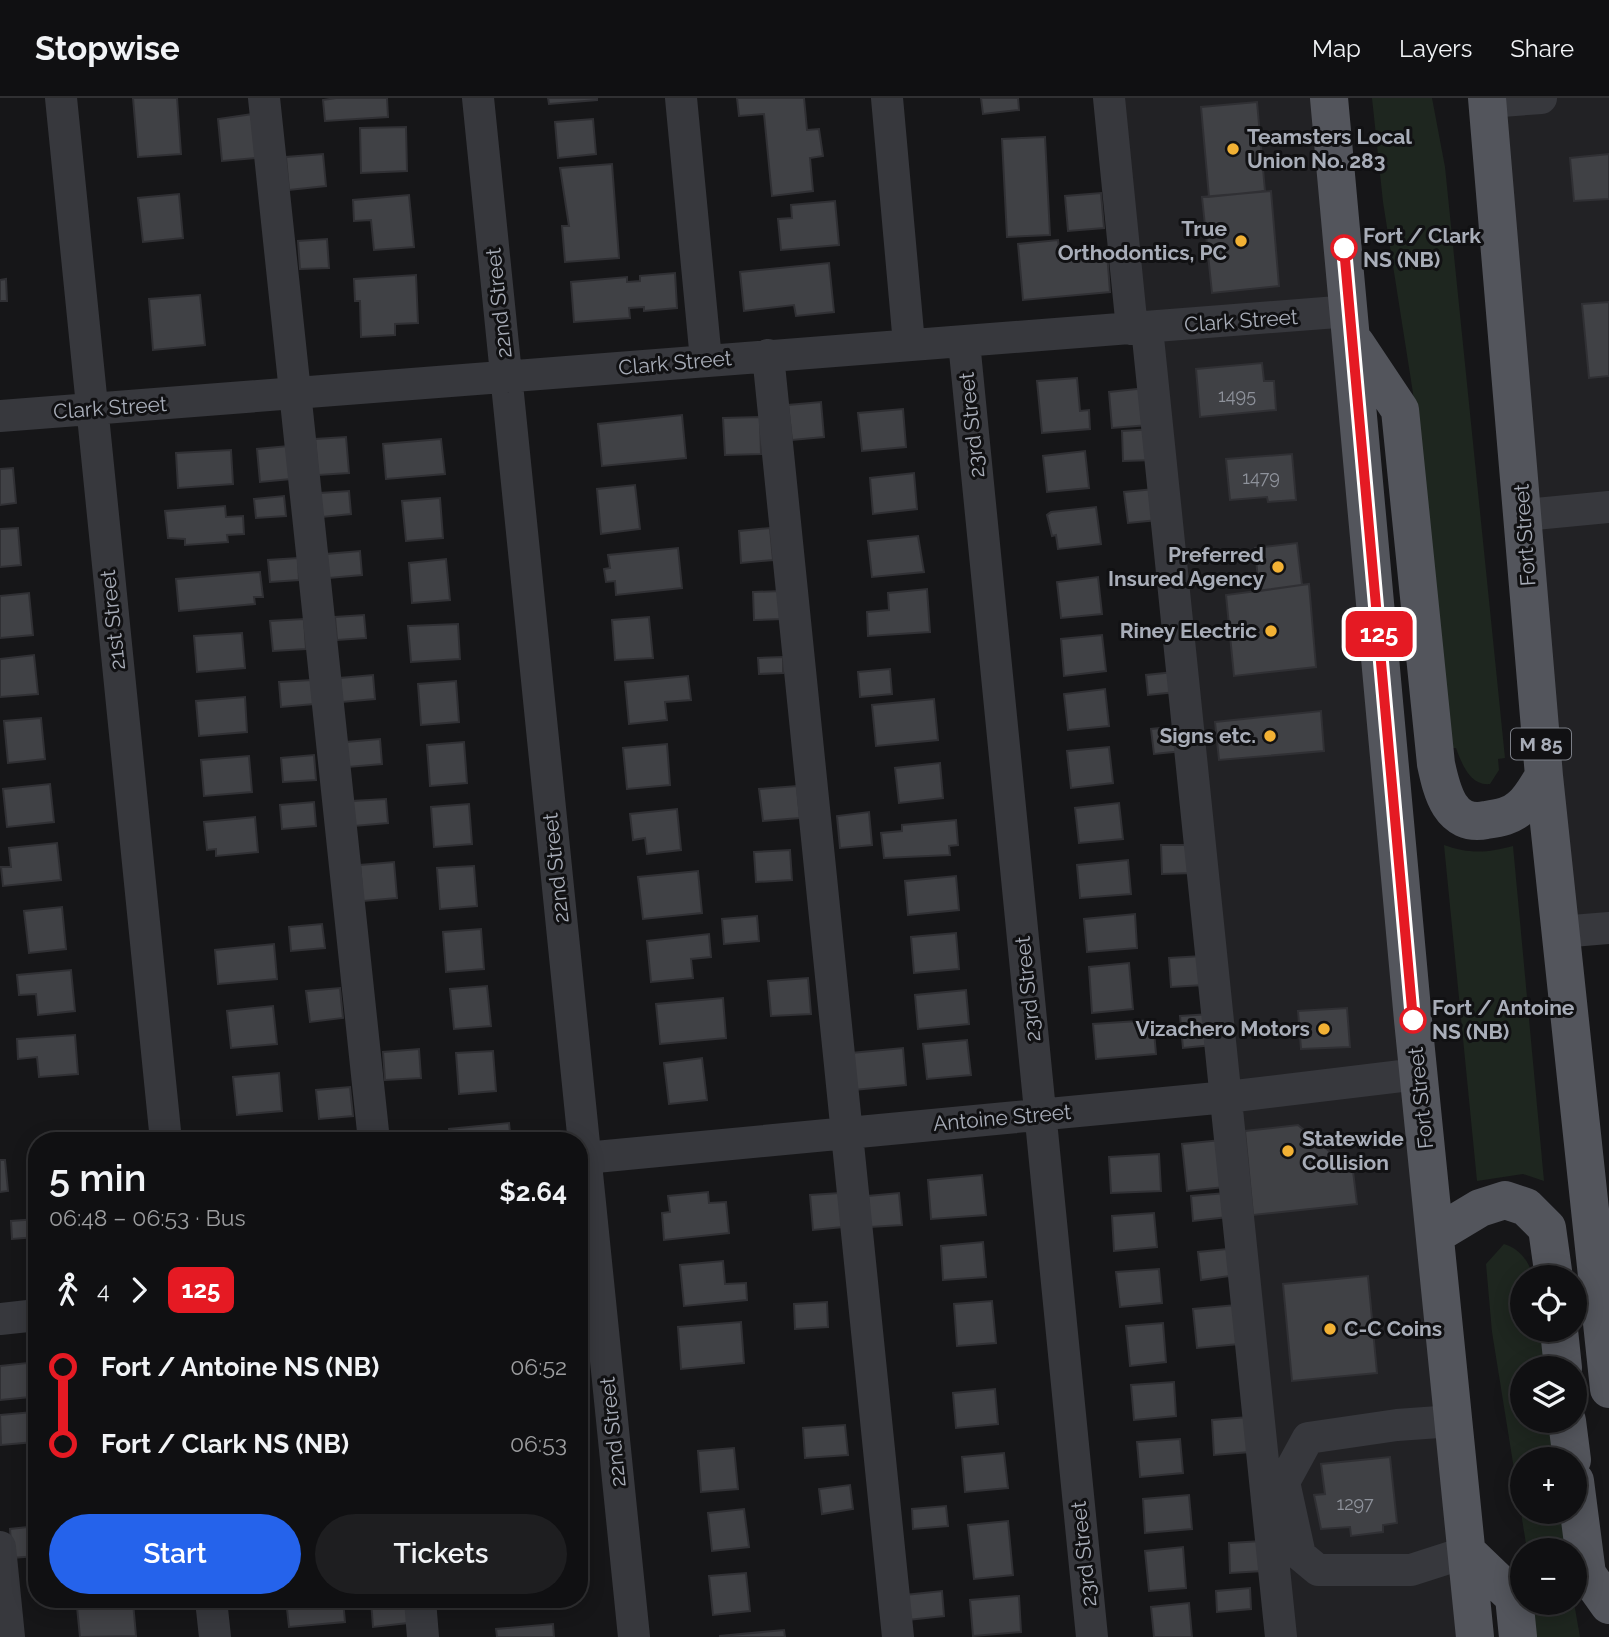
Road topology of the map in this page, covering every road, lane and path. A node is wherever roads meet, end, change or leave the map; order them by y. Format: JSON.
{"nodes":[{"id":1,"x":61,"y":98,"type":"edge"},
{"id":2,"x":264,"y":98,"type":"edge"},
{"id":3,"x":478,"y":98,"type":"edge"},
{"id":4,"x":681,"y":98,"type":"edge"},
{"id":5,"x":887,"y":98,"type":"edge"},
{"id":6,"x":1110,"y":98,"type":"edge"},
{"id":7,"x":1329,"y":98,"type":"edge"},
{"id":8,"x":1541,"y":98,"type":"edge"},
{"id":9,"x":1488,"y":100,"type":"edge"},
{"id":10,"x":1352,"y":325,"type":"junction"},
{"id":11,"x":1140,"y":328,"type":"junction"},
{"id":12,"x":964,"y":342,"type":"junction"},
{"id":13,"x":909,"y":344,"type":"junction"},
{"id":14,"x":768,"y":355,"type":"junction"},
{"id":15,"x":706,"y":360,"type":"junction"},
{"id":16,"x":506,"y":377,"type":"junction"},
{"id":17,"x":295,"y":394,"type":"junction"},
{"id":18,"x":91,"y":409,"type":"junction"},
{"id":19,"x":0,"y":416,"type":"edge"},
{"id":20,"x":1609,"y":507,"type":"edge"},
{"id":21,"x":1524,"y":515,"type":"junction"},
{"id":22,"x":1544,"y":776,"type":"junction"},
{"id":23,"x":1609,"y":928,"type":"edge"},
{"id":24,"x":1560,"y":932,"type":"junction"},
{"id":25,"x":1418,"y":1074,"type":"junction"},
{"id":26,"x":1227,"y":1097,"type":"junction"},
{"id":27,"x":1040,"y":1114,"type":"junction"},
{"id":28,"x":165,"y":1132,"type":"edge"},
{"id":29,"x":373,"y":1132,"type":"edge"},
{"id":30,"x":582,"y":1132,"type":"edge"},
{"id":31,"x":848,"y":1133,"type":"junction"},
{"id":32,"x":588,"y":1158,"type":"edge"},
{"id":33,"x":1435,"y":1235,"type":"junction"},
{"id":34,"x":1552,"y":1265,"type":"edge"},
{"id":35,"x":588,"y":1266,"type":"edge"},
{"id":36,"x":28,"y":1316,"type":"edge"},
{"id":37,"x":0,"y":1319,"type":"edge"},
{"id":38,"x":1606,"y":1340,"type":"edge"},
{"id":39,"x":1609,"y":1389,"type":"edge"},
{"id":40,"x":1453,"y":1421,"type":"junction"},
{"id":41,"x":1581,"y":1524,"type":"edge"},
{"id":42,"x":0,"y":1547,"type":"edge"},
{"id":43,"x":1468,"y":1552,"type":"junction"},
{"id":44,"x":1609,"y":1605,"type":"edge"},
{"id":45,"x":212,"y":1608,"type":"edge"},
{"id":46,"x":421,"y":1608,"type":"edge"},
{"id":47,"x":9,"y":1637,"type":"edge"},
{"id":48,"x":215,"y":1637,"type":"edge"},
{"id":49,"x":423,"y":1637,"type":"edge"},
{"id":50,"x":634,"y":1637,"type":"edge"},
{"id":51,"x":898,"y":1637,"type":"edge"},
{"id":52,"x":1092,"y":1637,"type":"edge"},
{"id":53,"x":1282,"y":1637,"type":"edge"},
{"id":54,"x":1475,"y":1637,"type":"edge"},
{"id":55,"x":1518,"y":1637,"type":"edge"}],
"edges":[{"from":1,"to":18,"type":"street","name":"21st Street"},
{"from":2,"to":17,"type":"street"},
{"from":3,"to":16,"type":"street","name":"22nd Street"},
{"from":4,"to":15,"type":"street"},
{"from":5,"to":13,"type":"street"},
{"from":6,"to":11,"type":"street"},
{"from":7,"to":10,"type":"main road","name":"Fort Street"},
{"from":8,"to":9,"type":"street"},
{"from":9,"to":21,"type":"main road","name":"Fort Street","number":"M 85"},
{"from":10,"to":11,"type":"street","name":"Clark Street"},
{"from":10,"to":22,"type":"main road"},
{"from":10,"to":25,"type":"main road","name":"Fort Street"},
{"from":11,"to":12,"type":"street","name":"Clark Street"},
{"from":11,"to":26,"type":"street"},
{"from":12,"to":13,"type":"street","name":"Clark Street"},
{"from":12,"to":27,"type":"street","name":"23rd Street"},
{"from":13,"to":14,"type":"street","name":"Clark Street"},
{"from":14,"to":15,"type":"street","name":"Clark Street"},
{"from":14,"to":31,"type":"street"},
{"from":15,"to":16,"type":"street","name":"Clark Street"},
{"from":16,"to":17,"type":"street","name":"Clark Street"},
{"from":16,"to":30,"type":"street","name":"22nd Street"},
{"from":17,"to":18,"type":"street","name":"Clark Street"},
{"from":17,"to":29,"type":"street"},
{"from":18,"to":19,"type":"street","name":"Clark Street"},
{"from":18,"to":28,"type":"street","name":"21st Street"},
{"from":20,"to":21,"type":"street"},
{"from":21,"to":22,"type":"main road","name":"Fort Street","number":"M 85"},
{"from":22,"to":24,"type":"main road","name":"Fort Street","number":"M 85"},
{"from":23,"to":24,"type":"street"},
{"from":24,"to":38,"type":"main road","name":"Fort Street","number":"M 85"},
{"from":25,"to":26,"type":"street","name":"Antoine Street"},
{"from":25,"to":33,"type":"main road","name":"Fort Street"},
{"from":26,"to":27,"type":"street","name":"Antoine Street"},
{"from":26,"to":53,"type":"street"},
{"from":27,"to":31,"type":"street","name":"Antoine Street"},
{"from":27,"to":52,"type":"street","name":"23rd Street"},
{"from":31,"to":32,"type":"street","name":"Antoine Street"},
{"from":31,"to":51,"type":"street"},
{"from":33,"to":34,"type":"main road"},
{"from":33,"to":40,"type":"main road","name":"Fort Street"},
{"from":35,"to":50,"type":"street","name":"22nd Street"},
{"from":36,"to":37,"type":"street"},
{"from":38,"to":39,"type":"main road","name":"Fort Street","number":"M 85"},
{"from":40,"to":43,"type":"main road","name":"Fort Street"},
{"from":40,"to":43,"type":"street"},
{"from":41,"to":44,"type":"main road"},
{"from":42,"to":47,"type":"street"},
{"from":43,"to":54,"type":"main road","name":"Fort Street"},
{"from":43,"to":55,"type":"main road"},
{"from":45,"to":48,"type":"street"},
{"from":46,"to":49,"type":"street"}]}
